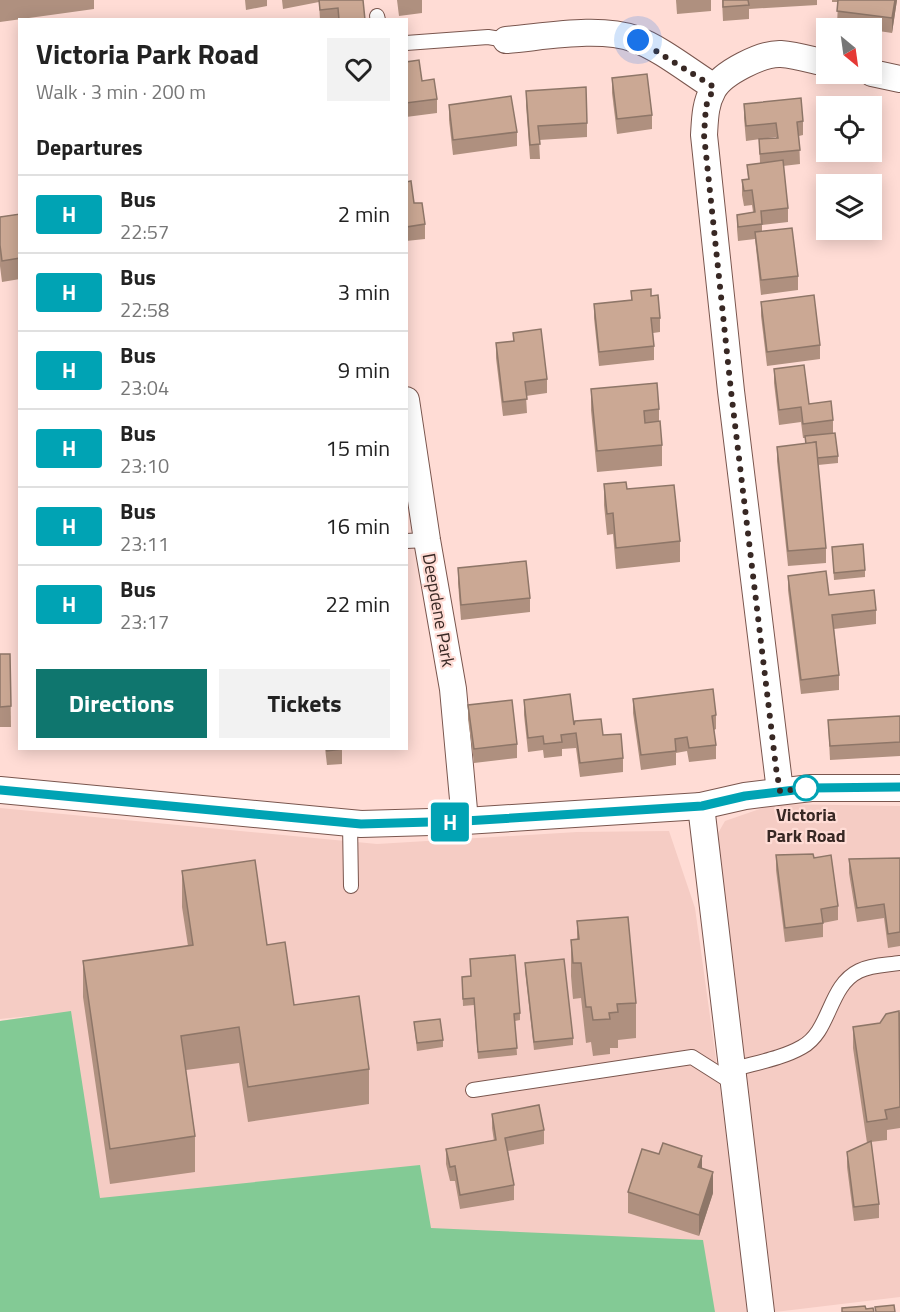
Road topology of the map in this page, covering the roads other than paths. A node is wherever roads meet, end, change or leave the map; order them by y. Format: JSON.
{"nodes":[{"id":1,"x":506,"y":40,"type":"joint"},
{"id":2,"x":408,"y":43,"type":"edge"},
{"id":3,"x":816,"y":61,"type":"edge"},
{"id":4,"x":882,"y":75,"type":"edge"},
{"id":5,"x":900,"y":79,"type":"edge"},
{"id":6,"x":714,"y":87,"type":"junction"},
{"id":7,"x":408,"y":426,"type":"edge"},
{"id":8,"x":417,"y":541,"type":"edge"},
{"id":9,"x":900,"y":788,"type":"edge"},
{"id":10,"x":0,"y":790,"type":"edge"},
{"id":11,"x":780,"y":791,"type":"junction"},
{"id":12,"x":702,"y":806,"type":"junction"},
{"id":13,"x":465,"y":821,"type":"junction"},
{"id":14,"x":350,"y":823,"type":"junction"},
{"id":15,"x":351,"y":886,"type":"dead end"},
{"id":16,"x":900,"y":963,"type":"edge"},
{"id":17,"x":732,"y":1076,"type":"junction"},
{"id":18,"x":473,"y":1090,"type":"dead end"},
{"id":19,"x":761,"y":1312,"type":"edge"}],
"edges":[{"from":1,"to":2,"type":"lane"},
{"from":1,"to":6,"type":"street"},
{"from":3,"to":6,"type":"street"},
{"from":4,"to":5,"type":"street"},
{"from":6,"to":11,"type":"street"},
{"from":7,"to":8,"type":"street","name":"Deepdene Park"},
{"from":8,"to":13,"type":"street","name":"Deepdene Park"},
{"from":9,"to":11,"type":"street"},
{"from":10,"to":14,"type":"street"},
{"from":11,"to":12,"type":"street"},
{"from":12,"to":13,"type":"street"},
{"from":12,"to":17,"type":"street"},
{"from":13,"to":14,"type":"street"},
{"from":14,"to":15,"type":"lane"},
{"from":16,"to":17,"type":"lane"},
{"from":17,"to":18,"type":"lane"},
{"from":17,"to":19,"type":"street"}]}
